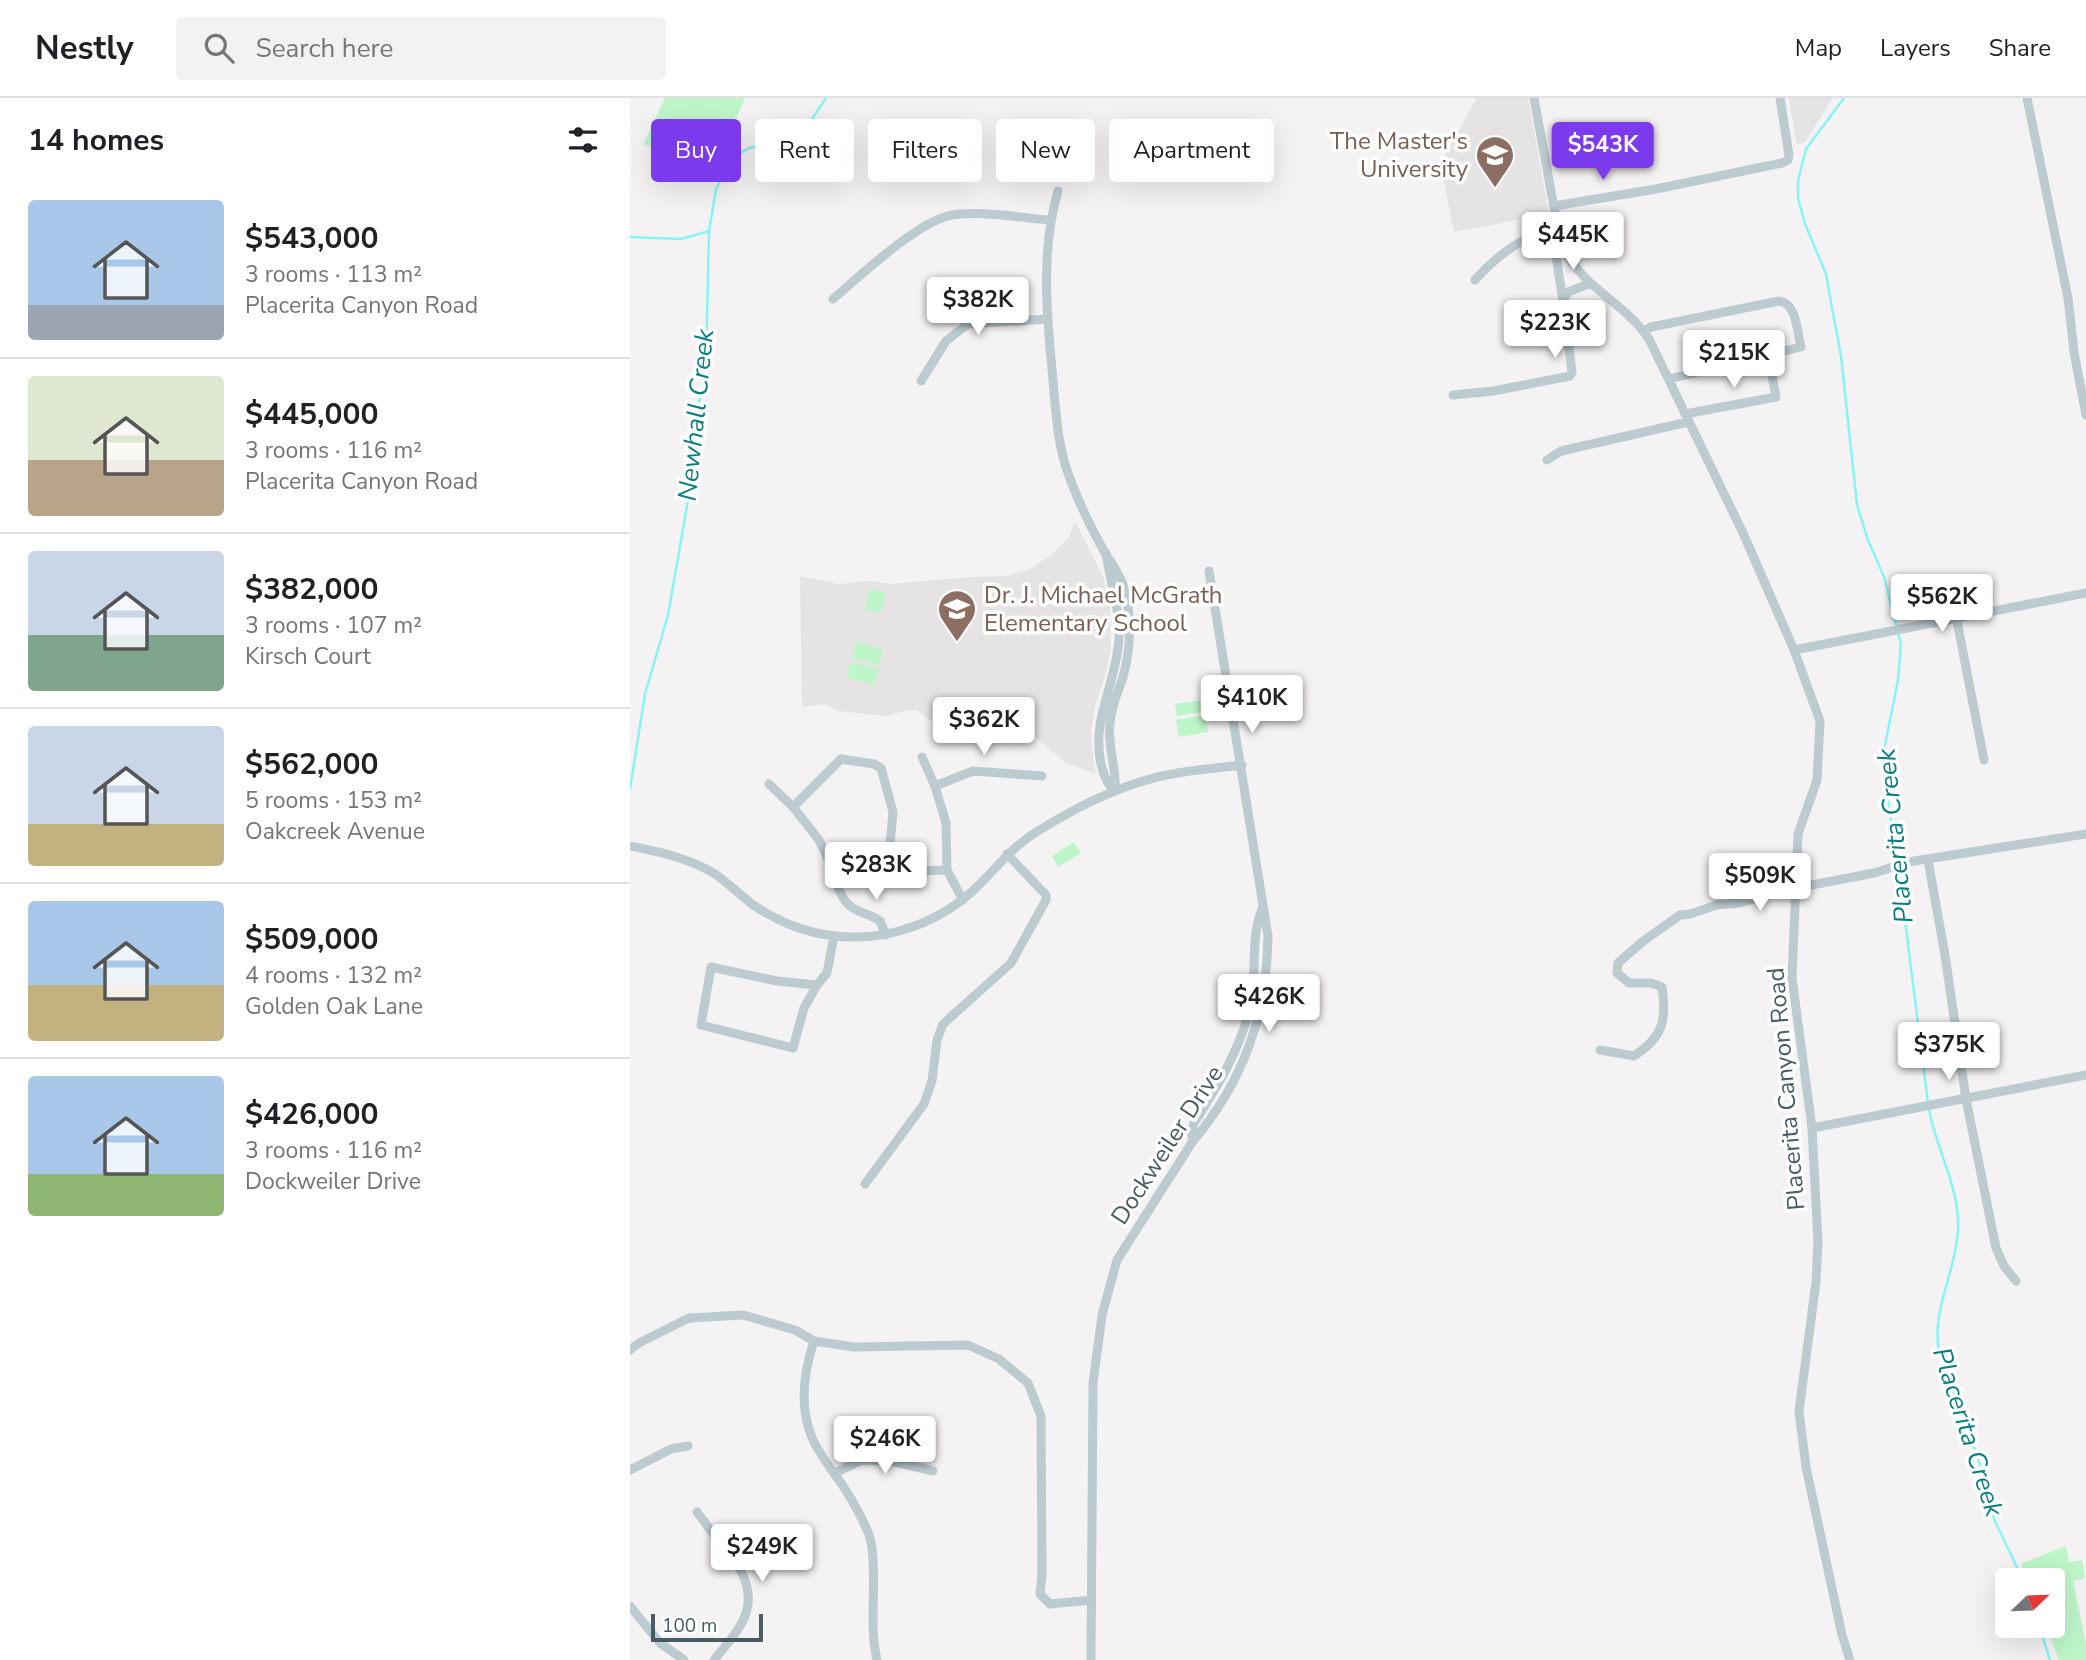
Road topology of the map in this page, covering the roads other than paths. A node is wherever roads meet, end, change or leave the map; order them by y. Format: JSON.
{"nodes":[{"id":1,"x":1534,"y":98,"type":"edge"},
{"id":2,"x":1780,"y":98,"type":"edge"},
{"id":3,"x":2027,"y":98,"type":"edge"},
{"id":4,"x":1058,"y":191,"type":"dead end"},
{"id":5,"x":1554,"y":206,"type":"junction"},
{"id":6,"x":1050,"y":220,"type":"junction"},
{"id":7,"x":1558,"y":227,"type":"junction"},
{"id":8,"x":1560,"y":240,"type":"junction"},
{"id":9,"x":1475,"y":280,"type":"dead end"},
{"id":10,"x":1589,"y":284,"type":"junction"},
{"id":11,"x":832,"y":299,"type":"dead end"},
{"id":12,"x":1563,"y":301,"type":"junction"},
{"id":13,"x":1047,"y":319,"type":"junction"},
{"id":14,"x":1644,"y":331,"type":"junction"},
{"id":15,"x":1768,"y":355,"type":"junction"},
{"id":16,"x":1670,"y":379,"type":"junction"},
{"id":17,"x":921,"y":381,"type":"dead end"},
{"id":18,"x":1454,"y":395,"type":"dead end"},
{"id":19,"x":2086,"y":415,"type":"edge"},
{"id":20,"x":1687,"y":418,"type":"junction"},
{"id":21,"x":1547,"y":460,"type":"dead end"},
{"id":22,"x":1209,"y":570,"type":"dead end"},
{"id":23,"x":2086,"y":593,"type":"edge"},
{"id":24,"x":1956,"y":616,"type":"junction"},
{"id":25,"x":1794,"y":650,"type":"junction"},
{"id":26,"x":922,"y":757,"type":"dead end"},
{"id":27,"x":1984,"y":760,"type":"dead end"},
{"id":28,"x":1242,"y":765,"type":"junction"},
{"id":29,"x":1042,"y":776,"type":"dead end"},
{"id":30,"x":769,"y":783,"type":"dead end"},
{"id":31,"x":935,"y":786,"type":"junction"},
{"id":32,"x":1115,"y":791,"type":"junction"},
{"id":33,"x":793,"y":807,"type":"junction"},
{"id":34,"x":2086,"y":834,"type":"edge"},
{"id":35,"x":634,"y":847,"type":"edge"},
{"id":36,"x":1007,"y":854,"type":"junction"},
{"id":37,"x":1928,"y":860,"type":"junction"},
{"id":38,"x":947,"y":870,"type":"junction"},
{"id":39,"x":920,"y":871,"type":"dead end"},
{"id":40,"x":837,"y":877,"type":"junction"},
{"id":41,"x":1796,"y":888,"type":"junction"},
{"id":42,"x":963,"y":900,"type":"junction"},
{"id":43,"x":886,"y":935,"type":"junction"},
{"id":44,"x":834,"y":936,"type":"junction"},
{"id":45,"x":817,"y":985,"type":"junction"},
{"id":46,"x":1600,"y":1050,"type":"dead end"},
{"id":47,"x":2086,"y":1075,"type":"edge"},
{"id":48,"x":1966,"y":1098,"type":"junction"},
{"id":49,"x":1812,"y":1128,"type":"junction"},
{"id":50,"x":865,"y":1184,"type":"dead end"},
{"id":51,"x":2016,"y":1282,"type":"dead end"},
{"id":52,"x":814,"y":1340,"type":"junction"},
{"id":53,"x":630,"y":1350,"type":"edge"},
{"id":54,"x":688,"y":1447,"type":"dead end"},
{"id":55,"x":630,"y":1470,"type":"edge"},
{"id":56,"x":933,"y":1471,"type":"dead end"},
{"id":57,"x":835,"y":1473,"type":"junction"},
{"id":58,"x":697,"y":1512,"type":"dead end"},
{"id":59,"x":1091,"y":1600,"type":"junction"},
{"id":60,"x":630,"y":1606,"type":"edge"},
{"id":61,"x":684,"y":1660,"type":"edge"},
{"id":62,"x":714,"y":1660,"type":"edge"},
{"id":63,"x":877,"y":1660,"type":"edge"},
{"id":64,"x":1091,"y":1660,"type":"edge"},
{"id":65,"x":1850,"y":1660,"type":"edge"}],
"edges":[{"from":1,"to":5,"type":"street","name":"Placerita Canyon Road"},
{"from":2,"to":5,"type":"street"},
{"from":3,"to":19,"type":"street"},
{"from":4,"to":6,"type":"street"},
{"from":5,"to":7,"type":"street","name":"Placerita Canyon Road"},
{"from":6,"to":11,"type":"street"},
{"from":6,"to":13,"type":"street"},
{"from":7,"to":8,"type":"street","name":"Placerita Canyon Road"},
{"from":7,"to":9,"type":"street"},
{"from":8,"to":10,"type":"street","name":"Placerita Canyon Road"},
{"from":8,"to":12,"type":"street"},
{"from":10,"to":12,"type":"street"},
{"from":10,"to":14,"type":"street","name":"Placerita Canyon Road"},
{"from":12,"to":18,"type":"street"},
{"from":13,"to":17,"type":"street"},
{"from":13,"to":32,"type":"street"},
{"from":14,"to":15,"type":"street"},
{"from":14,"to":16,"type":"street","name":"Placerita Canyon Road"},
{"from":15,"to":16,"type":"street"},
{"from":15,"to":20,"type":"street"},
{"from":16,"to":20,"type":"street","name":"Placerita Canyon Road"},
{"from":20,"to":21,"type":"street"},
{"from":20,"to":25,"type":"street","name":"Placerita Canyon Road"},
{"from":22,"to":28,"type":"street"},
{"from":23,"to":24,"type":"street"},
{"from":24,"to":25,"type":"street"},
{"from":24,"to":27,"type":"street"},
{"from":25,"to":41,"type":"street","name":"Placerita Canyon Road"},
{"from":26,"to":31,"type":"street"},
{"from":28,"to":32,"type":"street"},
{"from":28,"to":59,"type":"street","name":"Dockweiler Drive"},
{"from":29,"to":31,"type":"street"},
{"from":30,"to":33,"type":"street"},
{"from":31,"to":38,"type":"street"},
{"from":32,"to":36,"type":"street"},
{"from":33,"to":40,"type":"street"},
{"from":33,"to":40,"type":"street"},
{"from":34,"to":37,"type":"street"},
{"from":35,"to":44,"type":"street"},
{"from":36,"to":42,"type":"street"},
{"from":36,"to":50,"type":"street"},
{"from":37,"to":41,"type":"street"},
{"from":37,"to":48,"type":"street"},
{"from":38,"to":39,"type":"street"},
{"from":38,"to":42,"type":"street"},
{"from":40,"to":43,"type":"street"},
{"from":41,"to":46,"type":"street"},
{"from":41,"to":49,"type":"street","name":"Placerita Canyon Road"},
{"from":42,"to":43,"type":"street"},
{"from":43,"to":44,"type":"street"},
{"from":44,"to":45,"type":"street"},
{"from":45,"to":45,"type":"street"},
{"from":47,"to":48,"type":"street"},
{"from":48,"to":49,"type":"street"},
{"from":48,"to":51,"type":"street"},
{"from":49,"to":65,"type":"street","name":"Placerita Canyon Road"},
{"from":52,"to":53,"type":"street"},
{"from":52,"to":57,"type":"street"},
{"from":52,"to":59,"type":"street"},
{"from":54,"to":55,"type":"street"},
{"from":56,"to":57,"type":"street"},
{"from":57,"to":63,"type":"street"},
{"from":58,"to":62,"type":"street"},
{"from":59,"to":64,"type":"street","name":"Dockweiler Drive"},
{"from":60,"to":61,"type":"street"}]}
